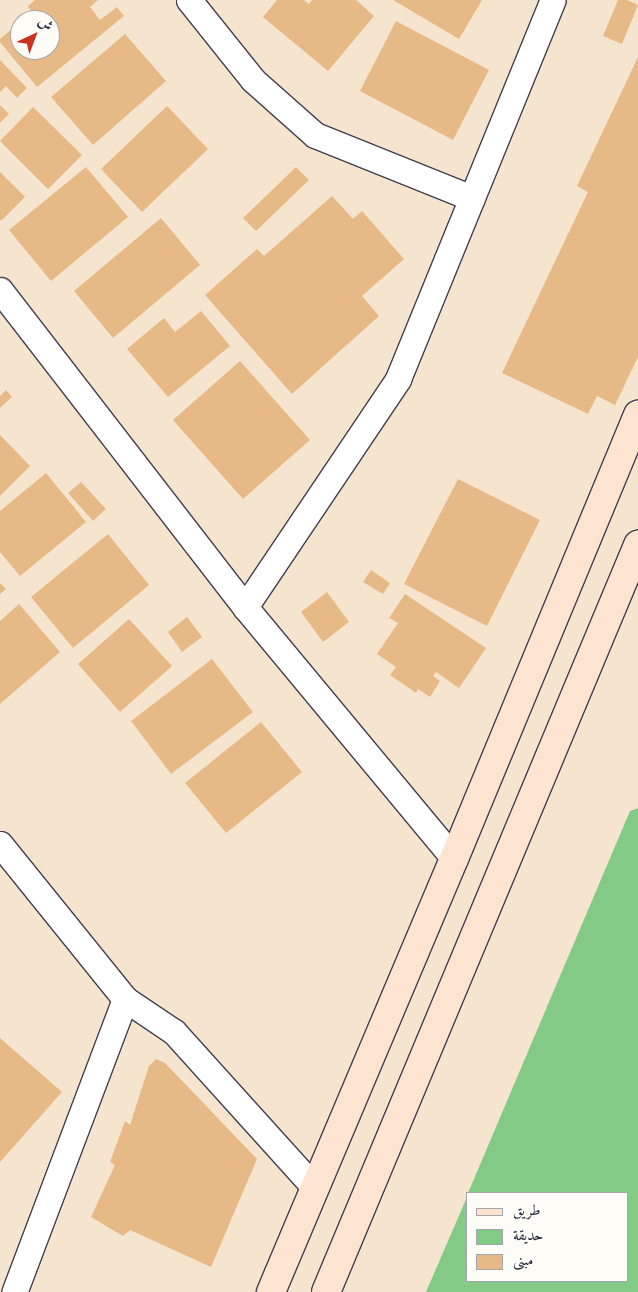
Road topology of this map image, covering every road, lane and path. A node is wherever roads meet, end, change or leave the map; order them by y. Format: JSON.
{"nodes":[{"id":1,"x":189,"y":0,"type":"edge"},
{"id":2,"x":553,"y":0,"type":"edge"},
{"id":3,"x":472,"y":198,"type":"junction"},
{"id":4,"x":0,"y":290,"type":"edge"},
{"id":5,"x":638,"y":415,"type":"edge"},
{"id":6,"x":638,"y":545,"type":"edge"},
{"id":7,"x":245,"y":608,"type":"junction"},
{"id":8,"x":0,"y":844,"type":"edge"},
{"id":9,"x":454,"y":859,"type":"junction"},
{"id":10,"x":125,"y":999,"type":"junction"},
{"id":11,"x":315,"y":1188,"type":"junction"},
{"id":12,"x":14,"y":1292,"type":"edge"},
{"id":13,"x":271,"y":1292,"type":"edge"},
{"id":14,"x":326,"y":1292,"type":"edge"}],
"edges":[{"from":1,"to":3,"type":"street"},
{"from":2,"to":3,"type":"street"},
{"from":3,"to":7,"type":"street"},
{"from":4,"to":7,"type":"street"},
{"from":5,"to":9,"type":"street"},
{"from":6,"to":14,"type":"street"},
{"from":7,"to":9,"type":"street"},
{"from":8,"to":10,"type":"street"},
{"from":9,"to":11,"type":"street"},
{"from":10,"to":11,"type":"street"},
{"from":10,"to":12,"type":"street"},
{"from":11,"to":13,"type":"street"}]}
